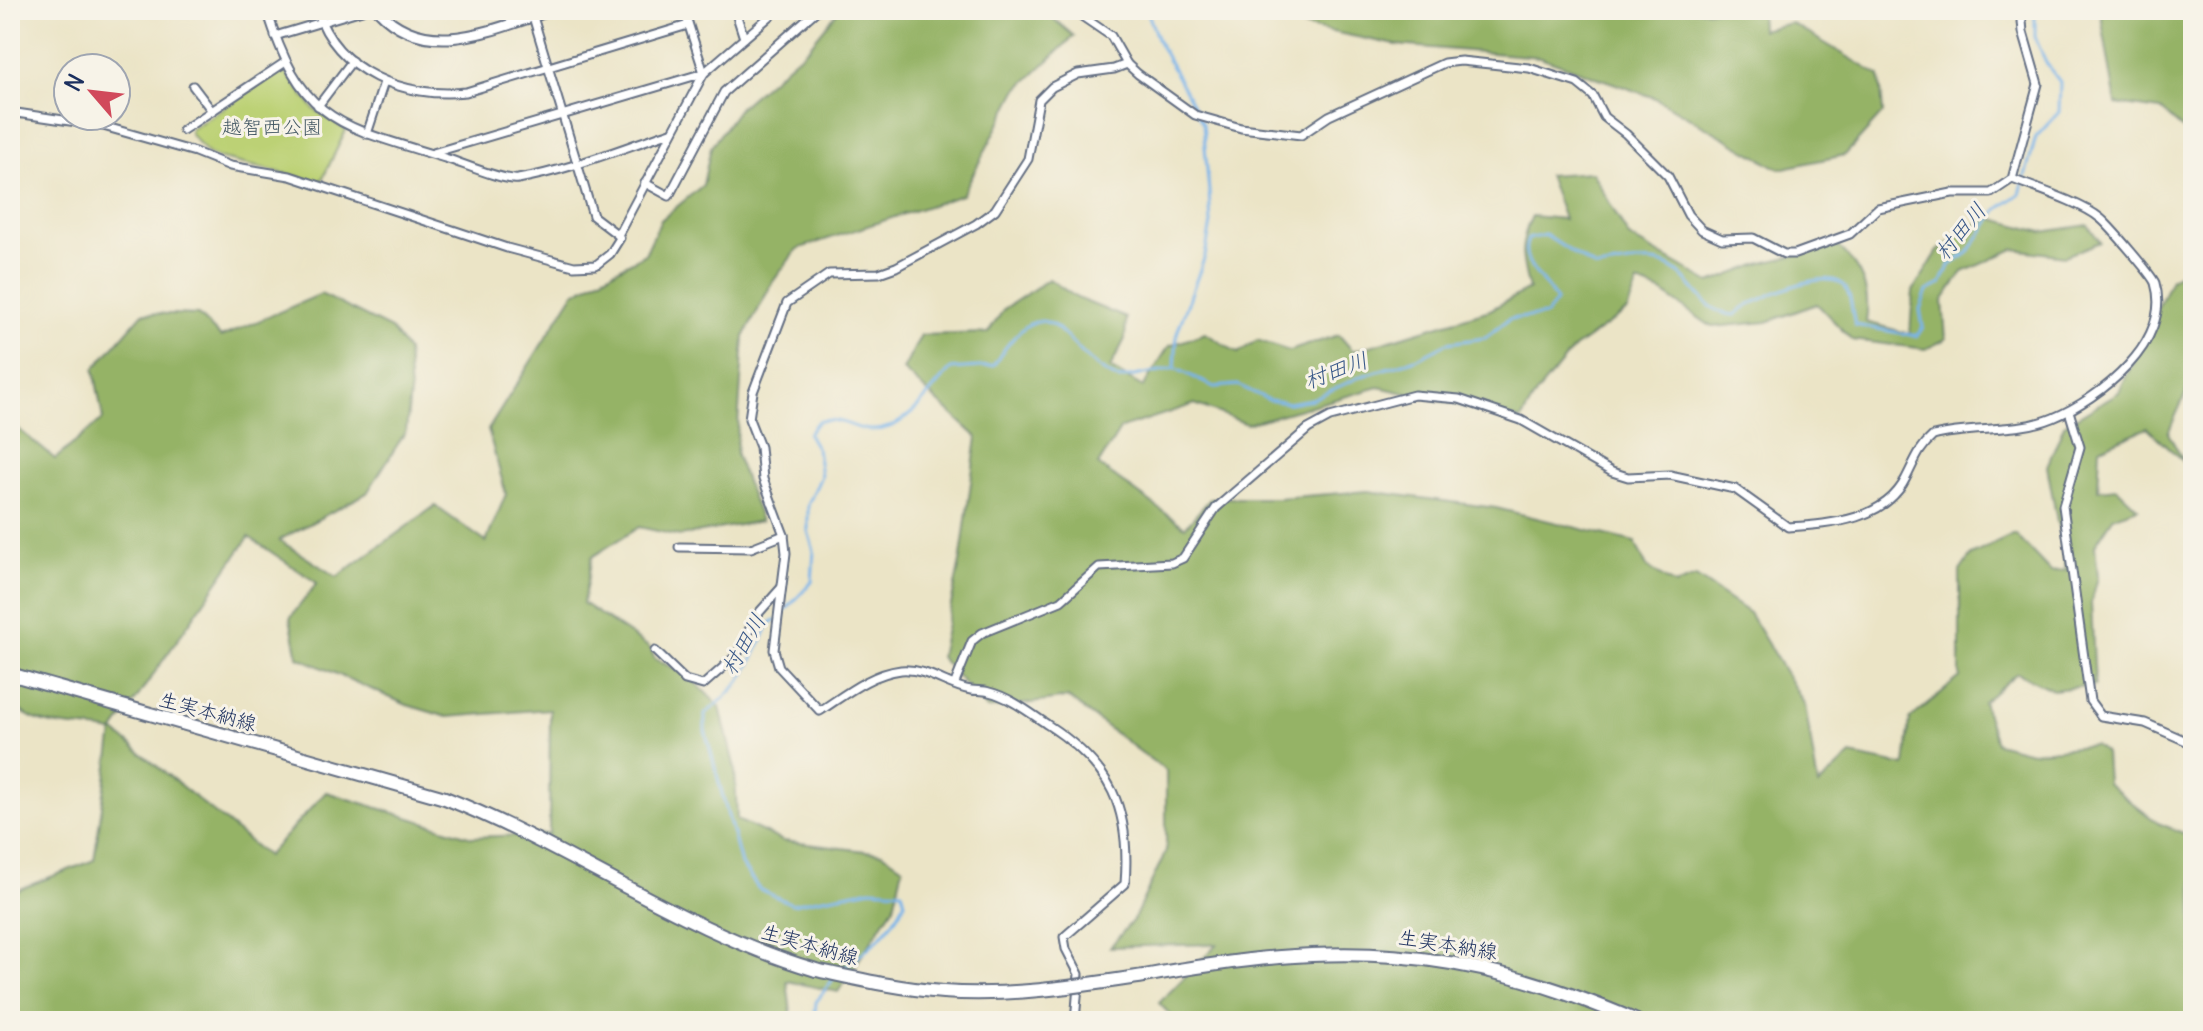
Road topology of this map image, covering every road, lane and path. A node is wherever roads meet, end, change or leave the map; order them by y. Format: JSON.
{"nodes":[{"id":1,"x":267,"y":10,"type":"edge"},
{"id":2,"x":317,"y":10,"type":"edge"},
{"id":3,"x":362,"y":10,"type":"edge"},
{"id":4,"x":378,"y":10,"type":"edge"},
{"id":5,"x":553,"y":10,"type":"edge"},
{"id":6,"x":684,"y":10,"type":"edge"},
{"id":7,"x":735,"y":10,"type":"edge"},
{"id":8,"x":777,"y":10,"type":"edge"},
{"id":9,"x":817,"y":10,"type":"edge"},
{"id":10,"x":1073,"y":10,"type":"edge"},
{"id":11,"x":2021,"y":10,"type":"edge"},
{"id":12,"x":532,"y":13,"type":"edge"},
{"id":13,"x":321,"y":22,"type":"junction"},
{"id":14,"x":688,"y":25,"type":"junction"},
{"id":15,"x":275,"y":36,"type":"junction"},
{"id":16,"x":744,"y":38,"type":"junction"},
{"id":17,"x":352,"y":61,"type":"junction"},
{"id":18,"x":284,"y":63,"type":"junction"},
{"id":19,"x":1127,"y":64,"type":"junction"},
{"id":20,"x":548,"y":68,"type":"junction"},
{"id":21,"x":704,"y":73,"type":"junction"},
{"id":22,"x":384,"y":82,"type":"junction"},
{"id":23,"x":193,"y":86,"type":"dead end"},
{"id":24,"x":318,"y":106,"type":"junction"},
{"id":25,"x":212,"y":111,"type":"junction"},
{"id":26,"x":10,"y":112,"type":"edge"},
{"id":27,"x":562,"y":115,"type":"junction"},
{"id":28,"x":183,"y":130,"type":"dead end"},
{"id":29,"x":672,"y":132,"type":"junction"},
{"id":30,"x":367,"y":134,"type":"junction"},
{"id":31,"x":431,"y":154,"type":"junction"},
{"id":32,"x":576,"y":162,"type":"junction"},
{"id":33,"x":2012,"y":179,"type":"junction"},
{"id":34,"x":645,"y":183,"type":"junction"},
{"id":35,"x":618,"y":235,"type":"junction"},
{"id":36,"x":2069,"y":411,"type":"junction"},
{"id":37,"x":784,"y":535,"type":"junction"},
{"id":38,"x":679,"y":547,"type":"dead end"},
{"id":39,"x":781,"y":592,"type":"junction"},
{"id":40,"x":655,"y":651,"type":"dead end"},
{"id":41,"x":10,"y":674,"type":"edge"},
{"id":42,"x":955,"y":683,"type":"junction"},
{"id":43,"x":2193,"y":744,"type":"edge"},
{"id":44,"x":1075,"y":1021,"type":"edge"},
{"id":45,"x":1637,"y":1021,"type":"edge"}],
"edges":[{"from":1,"to":15,"type":"street"},
{"from":2,"to":13,"type":"street"},
{"from":3,"to":13,"type":"street"},
{"from":4,"to":12,"type":"street"},
{"from":5,"to":12,"type":"street"},
{"from":6,"to":14,"type":"street"},
{"from":7,"to":16,"type":"street"},
{"from":8,"to":16,"type":"street"},
{"from":9,"to":34,"type":"street"},
{"from":10,"to":19,"type":"street"},
{"from":11,"to":33,"type":"street"},
{"from":12,"to":20,"type":"street"},
{"from":13,"to":15,"type":"street"},
{"from":13,"to":17,"type":"street"},
{"from":14,"to":20,"type":"street"},
{"from":14,"to":21,"type":"street"},
{"from":15,"to":18,"type":"street"},
{"from":16,"to":21,"type":"street"},
{"from":17,"to":22,"type":"street"},
{"from":17,"to":24,"type":"street"},
{"from":18,"to":24,"type":"street"},
{"from":18,"to":25,"type":"street"},
{"from":19,"to":33,"type":"street"},
{"from":19,"to":37,"type":"street"},
{"from":20,"to":22,"type":"street"},
{"from":20,"to":27,"type":"street"},
{"from":21,"to":27,"type":"street"},
{"from":21,"to":29,"type":"street"},
{"from":22,"to":30,"type":"street"},
{"from":23,"to":25,"type":"street"},
{"from":24,"to":30,"type":"street"},
{"from":25,"to":28,"type":"street"},
{"from":26,"to":35,"type":"street"},
{"from":27,"to":31,"type":"street"},
{"from":27,"to":32,"type":"street"},
{"from":29,"to":32,"type":"street"},
{"from":29,"to":34,"type":"street"},
{"from":30,"to":31,"type":"street"},
{"from":31,"to":32,"type":"street"},
{"from":32,"to":35,"type":"street"},
{"from":33,"to":36,"type":"street"},
{"from":34,"to":35,"type":"street"},
{"from":36,"to":42,"type":"street"},
{"from":36,"to":43,"type":"street"},
{"from":37,"to":38,"type":"street"},
{"from":37,"to":39,"type":"street"},
{"from":39,"to":40,"type":"street"},
{"from":39,"to":42,"type":"street"},
{"from":41,"to":45,"type":"main road","name":"生実本納線","bridge":true},
{"from":42,"to":44,"type":"street"}]}
